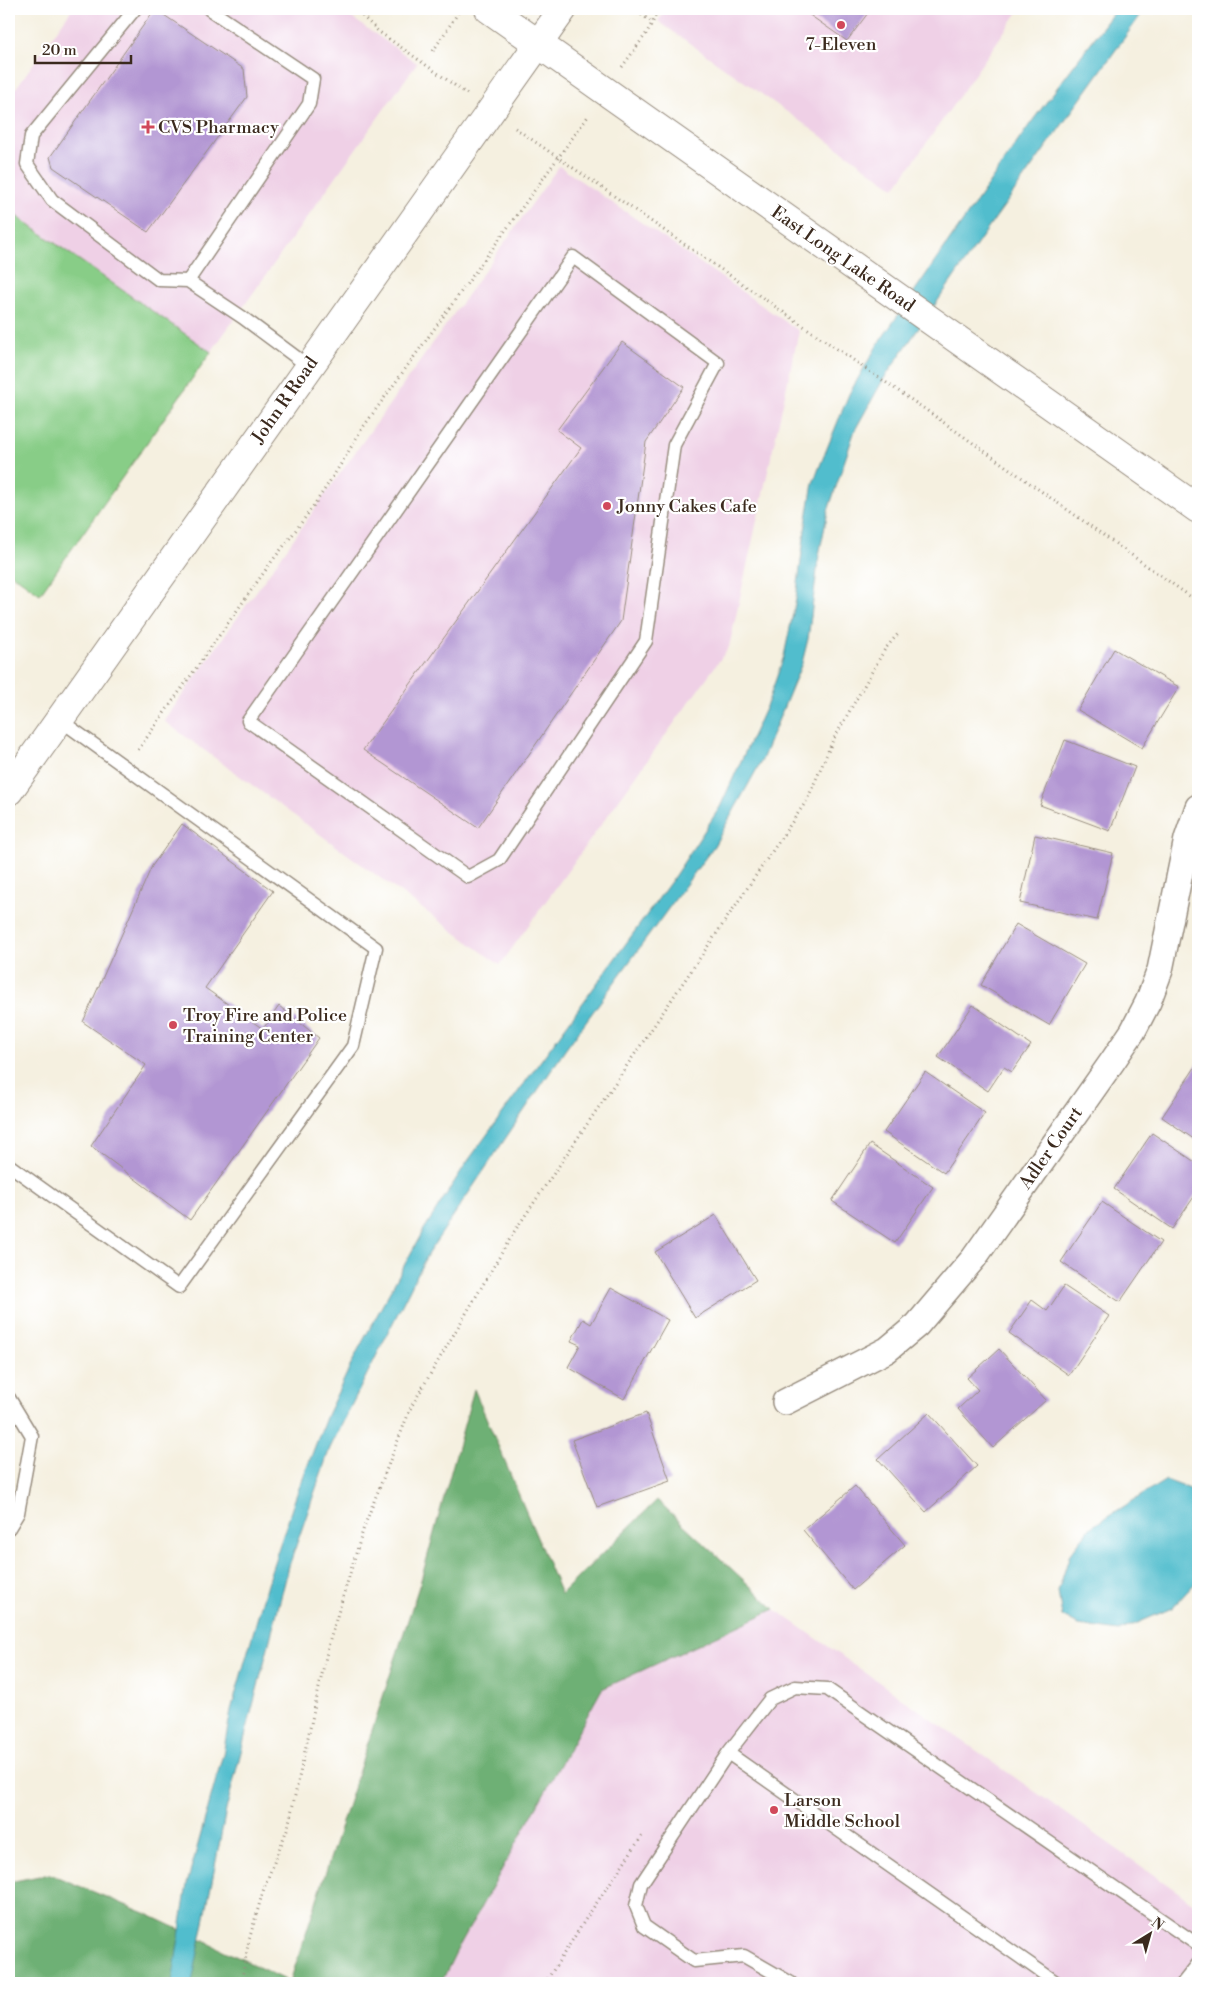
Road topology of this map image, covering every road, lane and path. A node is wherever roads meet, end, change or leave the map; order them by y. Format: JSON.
{"nodes":[{"id":1,"x":135,"y":9,"type":"edge"},
{"id":2,"x":209,"y":9,"type":"edge"},
{"id":3,"x":354,"y":9,"type":"edge"},
{"id":4,"x":461,"y":9,"type":"edge"},
{"id":5,"x":489,"y":9,"type":"edge"},
{"id":6,"x":562,"y":9,"type":"edge"},
{"id":7,"x":633,"y":9,"type":"edge"},
{"id":8,"x":660,"y":9,"type":"edge"},
{"id":9,"x":652,"y":22,"type":"junction"},
{"id":10,"x":646,"y":34,"type":"dead end"},
{"id":11,"x":538,"y":44,"type":"junction"},
{"id":12,"x":433,"y":51,"type":"dead end"},
{"id":13,"x":442,"y":76,"type":"dead end"},
{"id":14,"x":572,"y":139,"type":"dead end"},
{"id":15,"x":542,"y":148,"type":"dead end"},
{"id":16,"x":558,"y":159,"type":"junction"},
{"id":17,"x":188,"y":281,"type":"junction"},
{"id":18,"x":718,"y":363,"type":"joint"},
{"id":19,"x":308,"y":366,"type":"junction"},
{"id":20,"x":1198,"y":508,"type":"edge"},
{"id":21,"x":1198,"y":602,"type":"edge"},
{"id":22,"x":898,"y":634,"type":"dead end"},
{"id":23,"x":60,"y":720,"type":"junction"},
{"id":24,"x":143,"y":743,"type":"dead end"},
{"id":25,"x":9,"y":791,"type":"edge"},
{"id":26,"x":1198,"y":807,"type":"edge"},
{"id":27,"x":9,"y":1166,"type":"edge"},
{"id":28,"x":9,"y":1398,"type":"edge"},
{"id":29,"x":785,"y":1402,"type":"dead end"},
{"id":30,"x":9,"y":1528,"type":"edge"},
{"id":31,"x":728,"y":1753,"type":"junction"},
{"id":32,"x":1198,"y":1945,"type":"edge"},
{"id":33,"x":1198,"y":1964,"type":"edge"},
{"id":34,"x":241,"y":1983,"type":"edge"},
{"id":35,"x":791,"y":1983,"type":"edge"},
{"id":36,"x":1057,"y":1983,"type":"edge"},
{"id":37,"x":1183,"y":1983,"type":"edge"}],
"edges":[{"from":1,"to":17,"type":"lane"},
{"from":2,"to":17,"type":"lane"},
{"from":3,"to":13,"type":"path"},
{"from":4,"to":12,"type":"path"},
{"from":5,"to":11,"type":"main road","name":"East Long Lake Road"},
{"from":6,"to":11,"type":"main road","name":"John R Road"},
{"from":7,"to":9,"type":"path"},
{"from":8,"to":9,"type":"path"},
{"from":9,"to":10,"type":"path"},
{"from":11,"to":19,"type":"main road","name":"John R Road"},
{"from":11,"to":20,"type":"main road","name":"East Long Lake Road"},
{"from":14,"to":16,"type":"path"},
{"from":15,"to":16,"type":"path"},
{"from":16,"to":21,"type":"path"},
{"from":16,"to":24,"type":"path"},
{"from":17,"to":19,"type":"lane"},
{"from":18,"to":18,"type":"lane"},
{"from":19,"to":23,"type":"main road","name":"John R Road"},
{"from":22,"to":34,"type":"path"},
{"from":23,"to":25,"type":"main road","name":"John R Road"},
{"from":23,"to":27,"type":"lane"},
{"from":26,"to":29,"type":"street","name":"Adler Court"},
{"from":28,"to":30,"type":"lane"},
{"from":31,"to":32,"type":"lane"},
{"from":31,"to":35,"type":"lane"},
{"from":31,"to":36,"type":"lane"},
{"from":33,"to":37,"type":"lane"}]}
